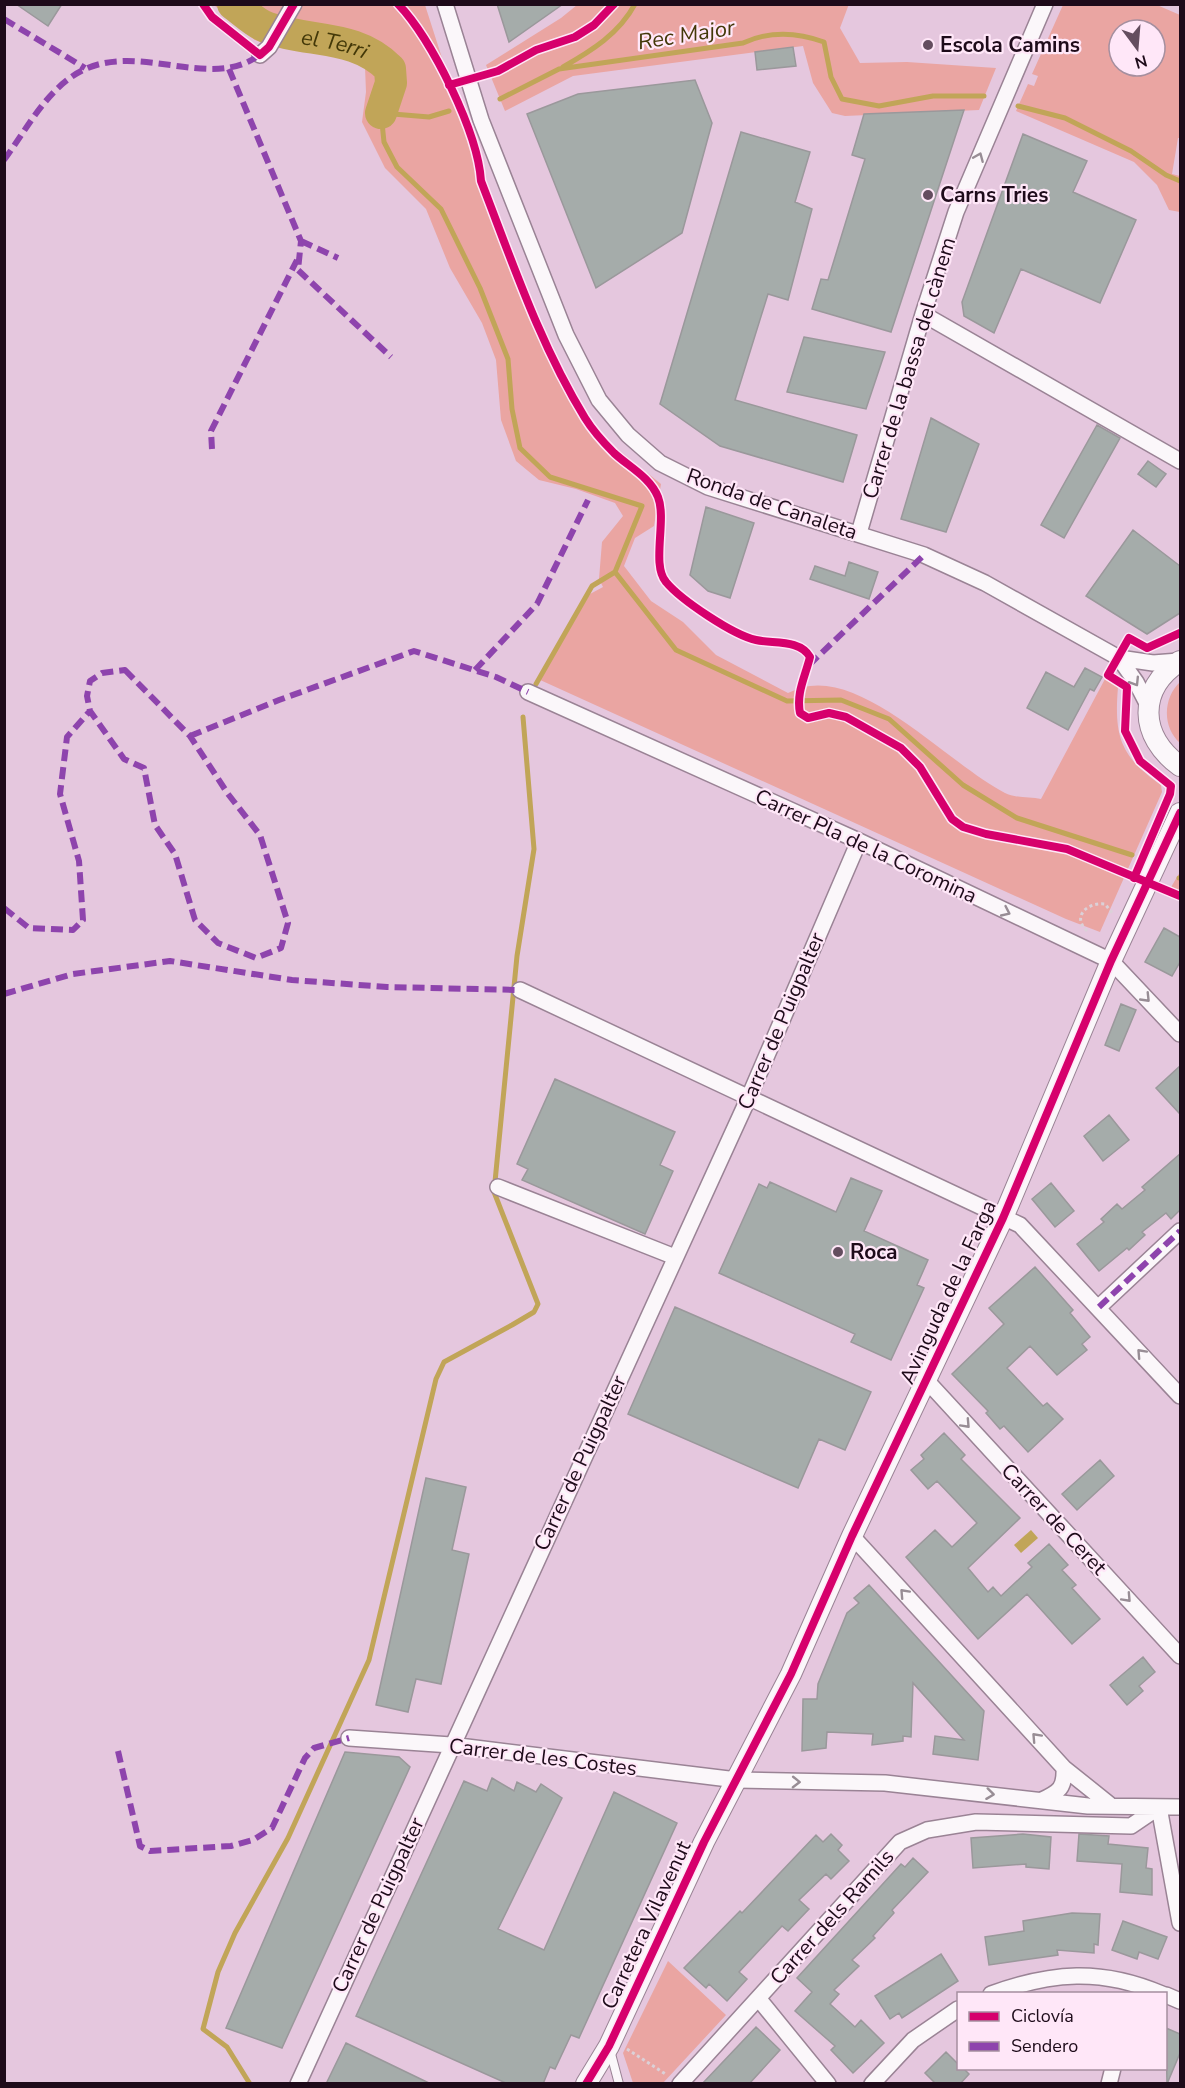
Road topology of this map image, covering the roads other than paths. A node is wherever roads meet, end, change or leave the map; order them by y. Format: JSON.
{"nodes":[{"id":1,"x":445,"y":4,"type":"edge"},
{"id":2,"x":1045,"y":4,"type":"edge"},
{"id":3,"x":292,"y":8,"type":"edge"},
{"id":4,"x":265,"y":51,"type":"dead end"},
{"id":5,"x":923,"y":314,"type":"junction"},
{"id":6,"x":1180,"y":461,"type":"edge"},
{"id":7,"x":859,"y":533,"type":"junction"},
{"id":8,"x":1119,"y":658,"type":"junction"},
{"id":9,"x":1180,"y":661,"type":"edge"},
{"id":10,"x":528,"y":692,"type":"dead end"},
{"id":11,"x":1149,"y":707,"type":"junction"},
{"id":12,"x":1180,"y":766,"type":"edge"},
{"id":13,"x":1180,"y":813,"type":"edge"},
{"id":14,"x":859,"y":842,"type":"junction"},
{"id":15,"x":1112,"y":962,"type":"junction"},
{"id":16,"x":520,"y":990,"type":"dead end"},
{"id":17,"x":1180,"y":1034,"type":"edge"},
{"id":18,"x":749,"y":1097,"type":"junction"},
{"id":19,"x":498,"y":1187,"type":"dead end"},
{"id":20,"x":1003,"y":1218,"type":"junction"},
{"id":21,"x":1180,"y":1231,"type":"edge"},
{"id":22,"x":675,"y":1257,"type":"junction"},
{"id":23,"x":1099,"y":1307,"type":"junction"},
{"id":24,"x":927,"y":1381,"type":"junction"},
{"id":25,"x":1180,"y":1396,"type":"edge"},
{"id":26,"x":852,"y":1536,"type":"junction"},
{"id":27,"x":1180,"y":1656,"type":"edge"},
{"id":28,"x":349,"y":1738,"type":"dead end"},
{"id":29,"x":451,"y":1745,"type":"junction"},
{"id":30,"x":1064,"y":1768,"type":"junction"},
{"id":31,"x":737,"y":1780,"type":"junction"},
{"id":32,"x":1042,"y":1800,"type":"junction"},
{"id":33,"x":1109,"y":1804,"type":"junction"},
{"id":34,"x":1159,"y":1807,"type":"junction"},
{"id":35,"x":1180,"y":1807,"type":"edge"},
{"id":36,"x":1180,"y":1923,"type":"edge"},
{"id":37,"x":1136,"y":1988,"type":"edge"},
{"id":38,"x":996,"y":1992,"type":"edge"},
{"id":39,"x":1151,"y":1992,"type":"edge"},
{"id":40,"x":758,"y":1998,"type":"junction"},
{"id":41,"x":957,"y":2010,"type":"edge"},
{"id":42,"x":610,"y":2043,"type":"junction"},
{"id":43,"x":676,"y":2081,"type":"edge"},
{"id":44,"x":298,"y":2084,"type":"edge"},
{"id":45,"x":586,"y":2084,"type":"edge"},
{"id":46,"x":620,"y":2084,"type":"edge"},
{"id":47,"x":828,"y":2084,"type":"edge"},
{"id":48,"x":872,"y":2084,"type":"edge"}],
"edges":[{"from":1,"to":7,"type":"street","name":"Ronda de Canaleta"},
{"from":5,"to":2,"type":"street","name":"Carrer de la bassa del cànem","one_way":true},
{"from":3,"to":4,"type":"street"},
{"from":5,"to":6,"type":"street"},
{"from":5,"to":7,"type":"street","name":"Carrer de la bassa del cànem"},
{"from":7,"to":8,"type":"street","name":"Ronda de Canaleta"},
{"from":8,"to":9,"type":"street","name":"Ronda de Canaleta"},
{"from":8,"to":11,"type":"street","name":"Ronda de Canaleta","one_way":true},
{"from":9,"to":11,"type":"street"},
{"from":10,"to":14,"type":"street","name":"Carrer Pla de la Coromina"},
{"from":11,"to":12,"type":"street"},
{"from":13,"to":15,"type":"street","name":"Avinguda de la Farga"},
{"from":14,"to":15,"type":"street","name":"Carrer Pla de la Coromina","one_way":true},
{"from":14,"to":18,"type":"street","name":"Carrer de Puigpalter"},
{"from":15,"to":17,"type":"street","name":"Carrer Pla de la Coromina","one_way":true},
{"from":15,"to":20,"type":"street","name":"Avinguda de la Farga"},
{"from":16,"to":18,"type":"street"},
{"from":18,"to":20,"type":"street"},
{"from":18,"to":22,"type":"street","name":"Carrer de Puigpalter"},
{"from":19,"to":22,"type":"street"},
{"from":20,"to":23,"type":"street"},
{"from":20,"to":24,"type":"street","name":"Avinguda de la Farga"},
{"from":21,"to":23,"type":"street"},
{"from":22,"to":29,"type":"street","name":"Carrer de Puigpalter"},
{"from":25,"to":23,"type":"street","one_way":true},
{"from":24,"to":26,"type":"street","name":"Avinguda de la Farga"},
{"from":24,"to":27,"type":"street","name":"Carrer de Ceret","one_way":true},
{"from":30,"to":26,"type":"street","one_way":true},
{"from":26,"to":31,"type":"street","name":"Avinguda de la Farga"},
{"from":28,"to":29,"type":"street","name":"Carrer de les Costes"},
{"from":29,"to":31,"type":"street","name":"Carrer de les Costes"},
{"from":29,"to":44,"type":"street","name":"Carrer de Puigpalter"},
{"from":30,"to":32,"type":"street"},
{"from":30,"to":33,"type":"street"},
{"from":31,"to":32,"type":"street","one_way":true},
{"from":31,"to":42,"type":"street","name":"Carretera Vilavenut"},
{"from":32,"to":33,"type":"street"},
{"from":33,"to":34,"type":"street"},
{"from":34,"to":35,"type":"street"},
{"from":34,"to":36,"type":"street"},
{"from":34,"to":40,"type":"street","name":"Carrer dels Ramils"},
{"from":37,"to":38,"type":"street"},
{"from":37,"to":39,"type":"street"},
{"from":40,"to":43,"type":"street","name":"Carrer dels Ramils"},
{"from":40,"to":47,"type":"street"},
{"from":41,"to":48,"type":"street"},
{"from":42,"to":45,"type":"street","name":"Carretera Vilavenut"},
{"from":42,"to":46,"type":"lane"}]}
